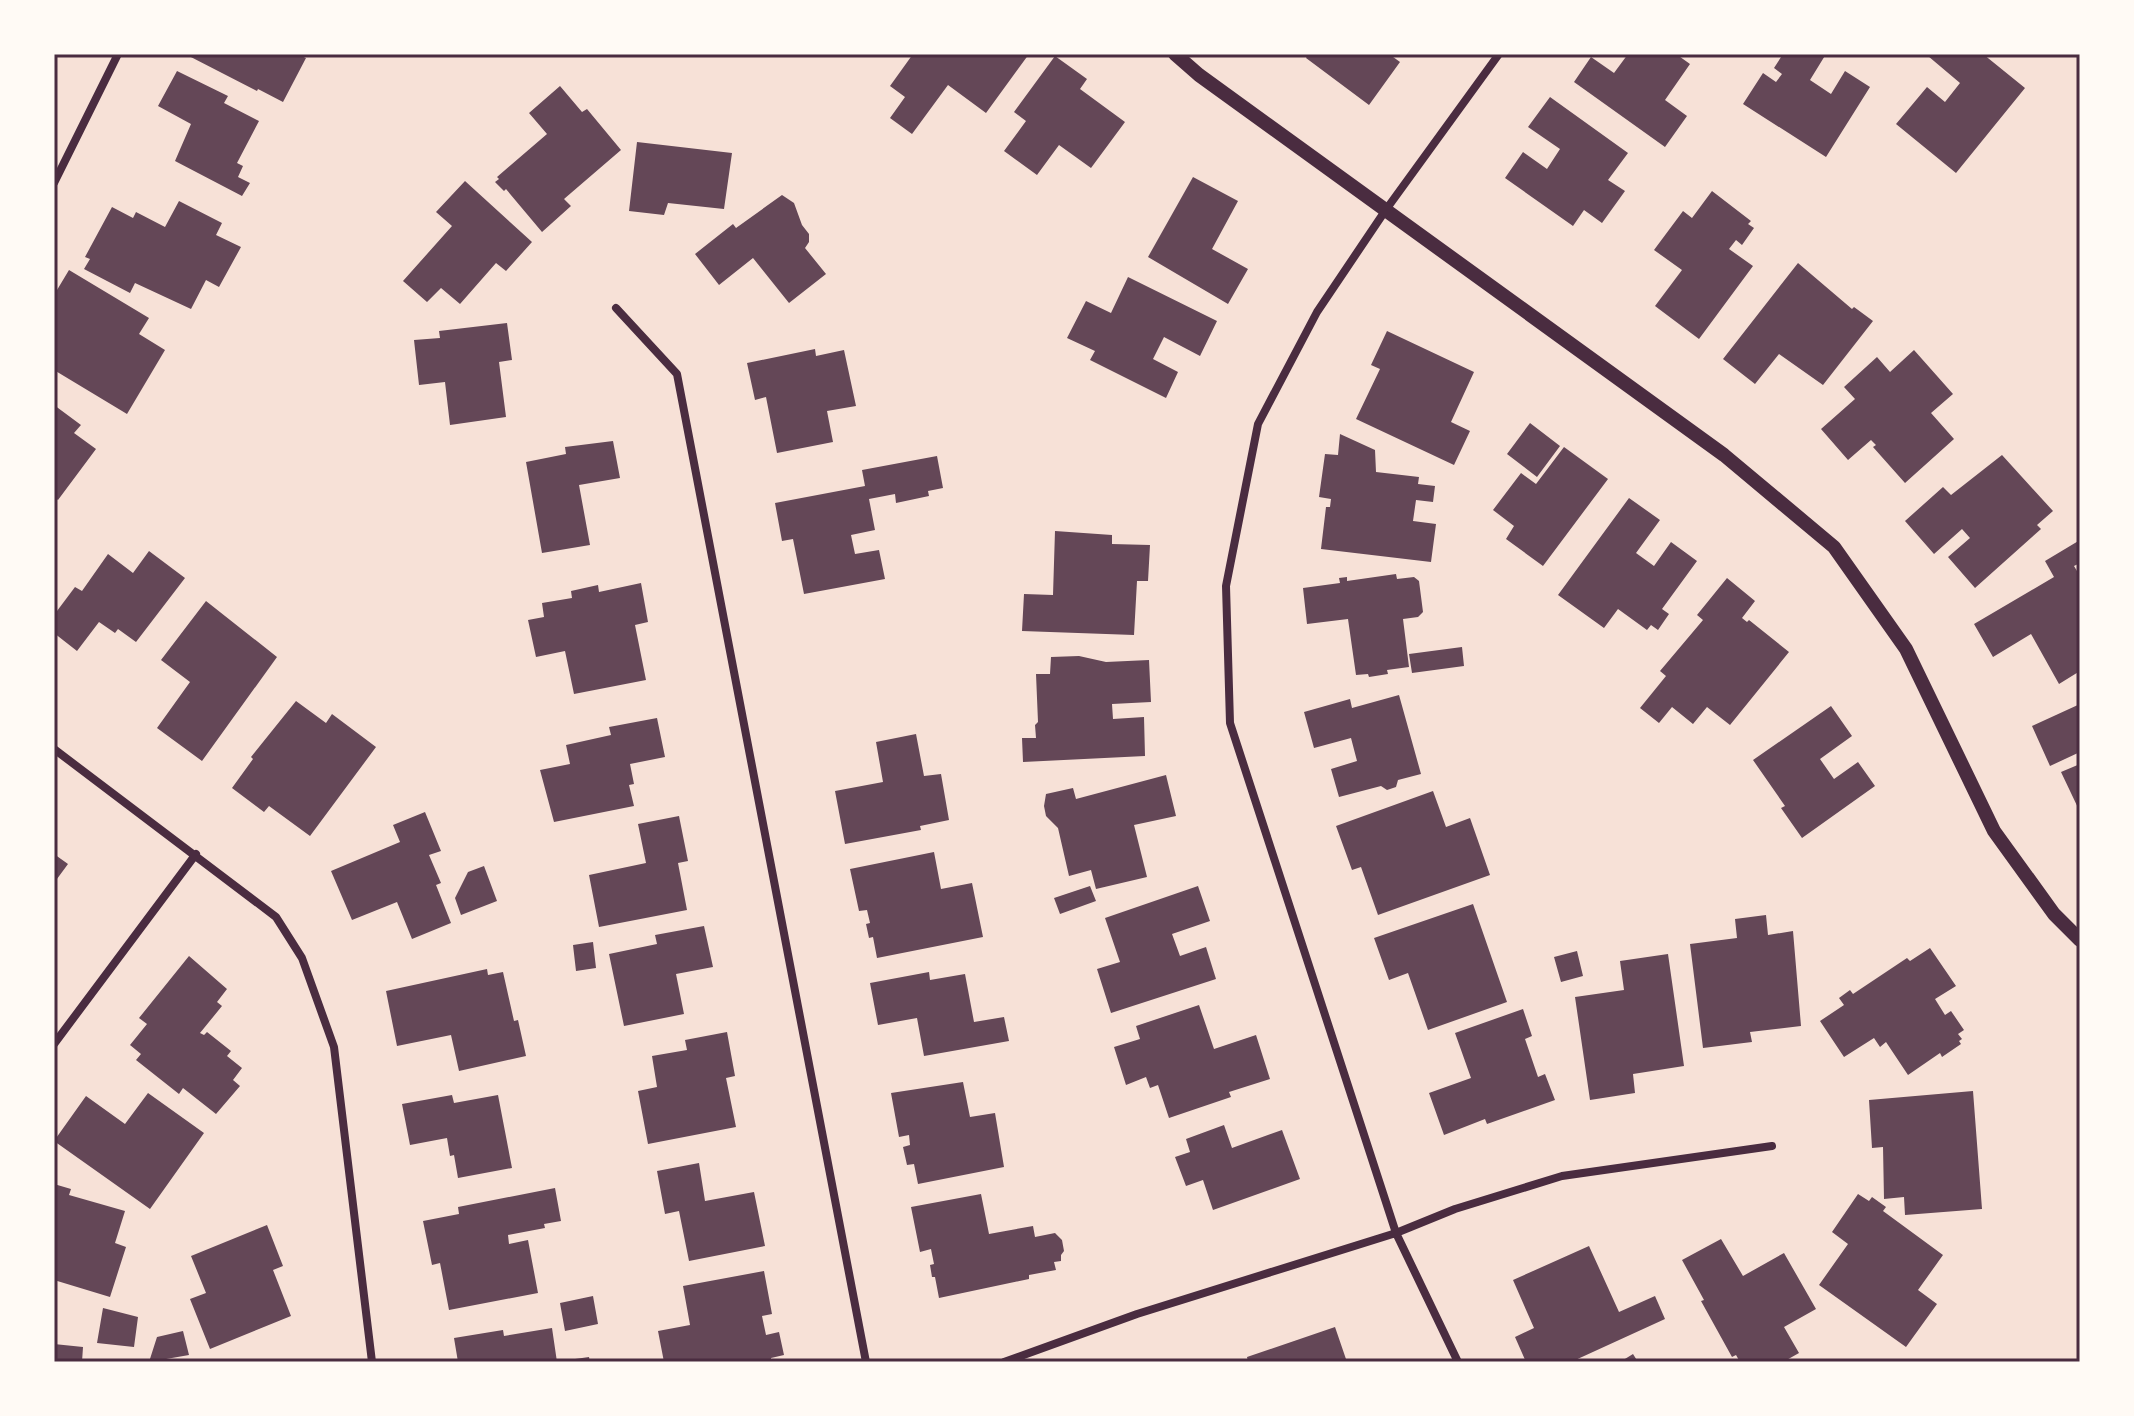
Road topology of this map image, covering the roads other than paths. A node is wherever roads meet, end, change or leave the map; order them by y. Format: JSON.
{"nodes":[{"id":1,"x":118,"y":54,"type":"edge"},
{"id":2,"x":1175,"y":54,"type":"edge"},
{"id":3,"x":1499,"y":54,"type":"edge"},
{"id":4,"x":54,"y":183,"type":"edge"},
{"id":5,"x":1385,"y":211,"type":"junction"},
{"id":6,"x":616,"y":308,"type":"dead end"},
{"id":7,"x":54,"y":749,"type":"edge"},
{"id":8,"x":196,"y":854,"type":"junction"},
{"id":9,"x":2080,"y":940,"type":"edge"},
{"id":10,"x":54,"y":1044,"type":"edge"},
{"id":11,"x":1772,"y":1146,"type":"dead end"},
{"id":12,"x":1396,"y":1233,"type":"junction"},
{"id":13,"x":372,"y":1362,"type":"edge"},
{"id":14,"x":866,"y":1362,"type":"edge"},
{"id":15,"x":1004,"y":1362,"type":"edge"},
{"id":16,"x":1458,"y":1362,"type":"edge"}],
"edges":[{"from":1,"to":4,"type":"street"},
{"from":2,"to":5,"type":"street"},
{"from":3,"to":5,"type":"street"},
{"from":5,"to":9,"type":"street"},
{"from":5,"to":12,"type":"street"},
{"from":6,"to":14,"type":"street"},
{"from":7,"to":8,"type":"street"},
{"from":8,"to":10,"type":"street"},
{"from":8,"to":13,"type":"street"},
{"from":11,"to":12,"type":"street"},
{"from":12,"to":15,"type":"street"},
{"from":12,"to":16,"type":"street"}]}
